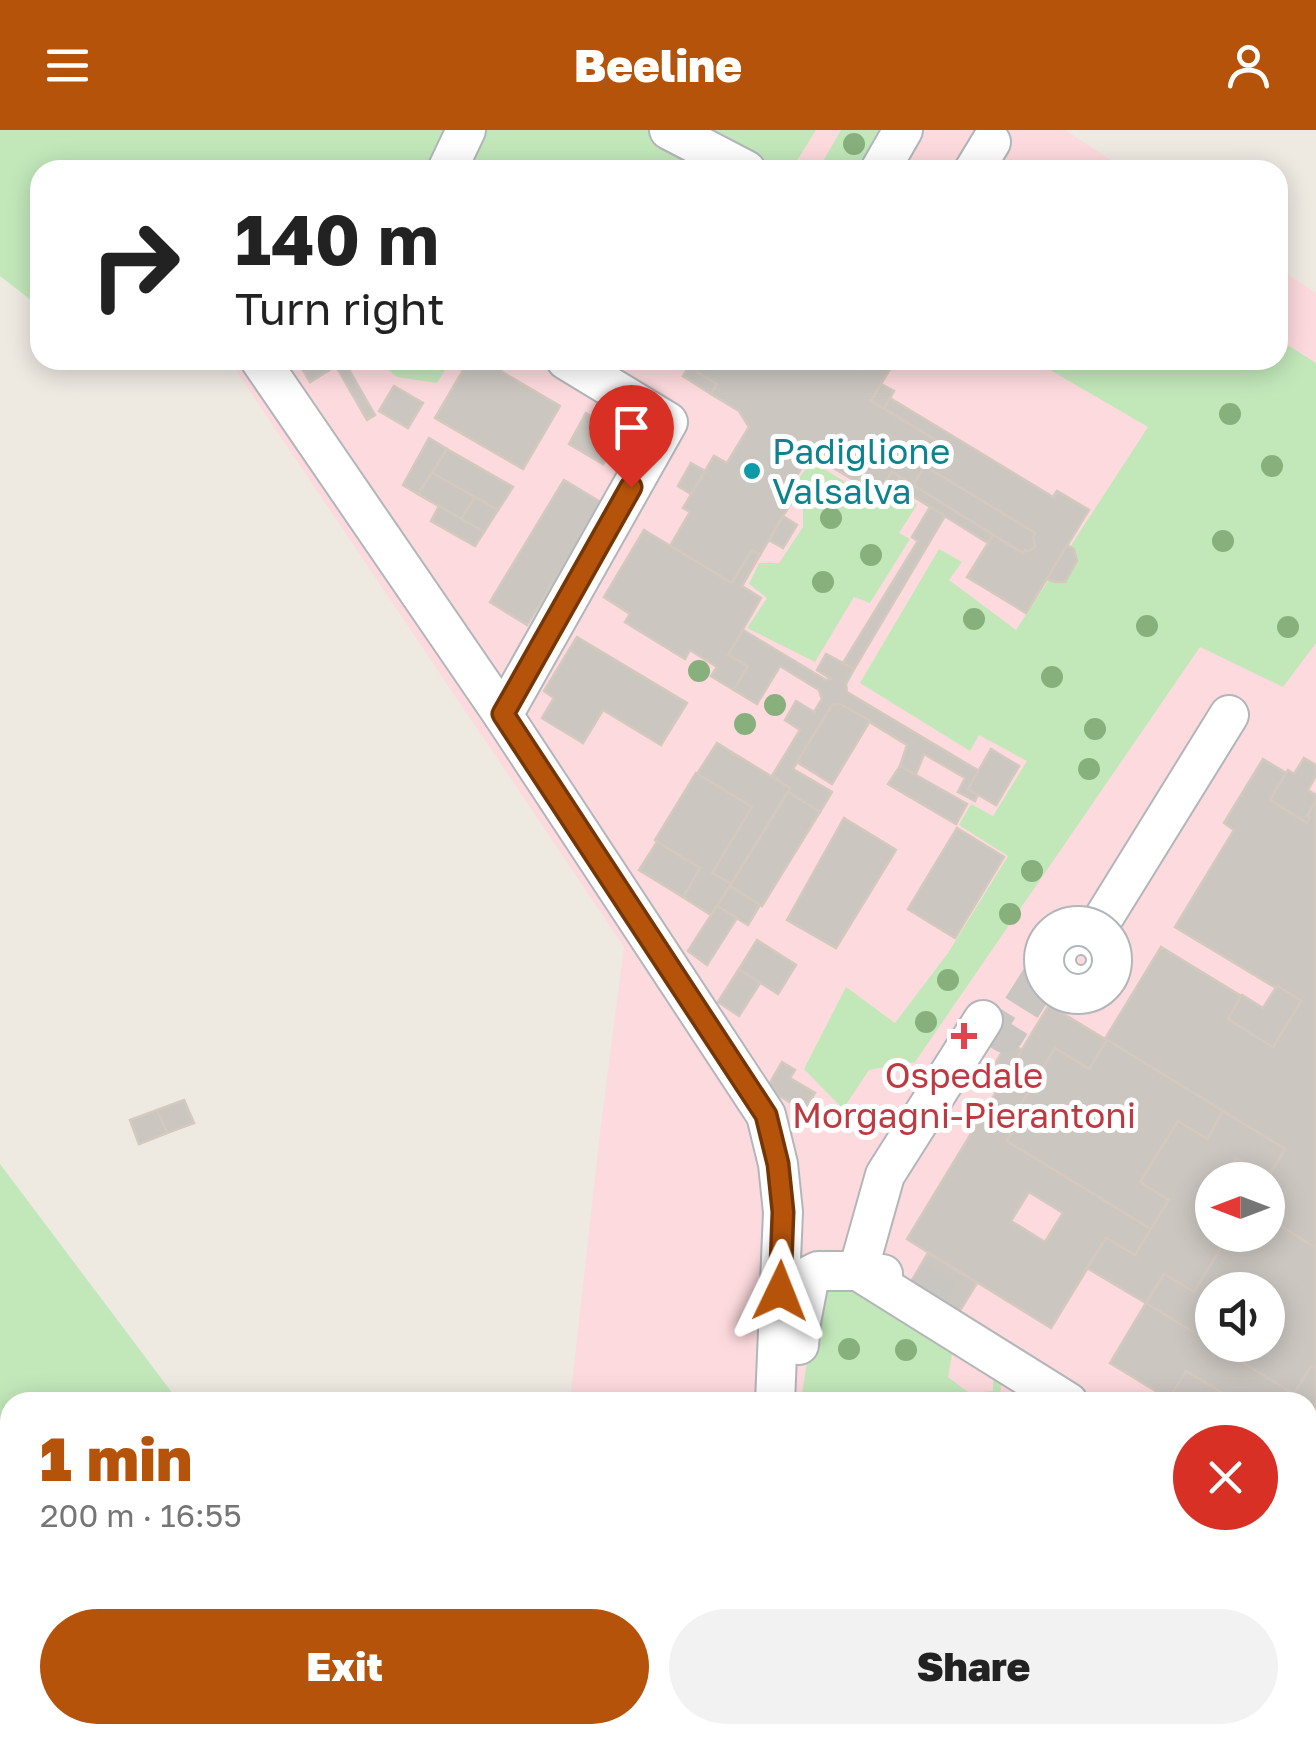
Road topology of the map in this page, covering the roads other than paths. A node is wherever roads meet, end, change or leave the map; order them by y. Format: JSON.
{"nodes":[{"id":1,"x":466,"y":130,"type":"edge"},
{"id":2,"x":669,"y":130,"type":"edge"},
{"id":3,"x":903,"y":130,"type":"edge"},
{"id":4,"x":452,"y":160,"type":"edge"},
{"id":5,"x":727,"y":160,"type":"edge"},
{"id":6,"x":886,"y":160,"type":"edge"},
{"id":7,"x":267,"y":370,"type":"edge"},
{"id":8,"x":582,"y":370,"type":"edge"},
{"id":9,"x":503,"y":714,"type":"junction"},
{"id":10,"x":1229,"y":714,"type":"dead end"},
{"id":11,"x":1106,"y":935,"type":"dead end"},
{"id":12,"x":983,"y":1020,"type":"dead end"},
{"id":13,"x":858,"y":1270,"type":"junction"},
{"id":14,"x":912,"y":1279,"type":"tunnel mouth"},
{"id":15,"x":960,"y":1311,"type":"tunnel mouth"},
{"id":16,"x":1024,"y":1391,"type":"edge"},
{"id":17,"x":776,"y":1392,"type":"edge"},
{"id":18,"x":796,"y":1392,"type":"edge"}],
"edges":[{"from":1,"to":4,"type":"street"},
{"from":2,"to":5,"type":"street"},
{"from":3,"to":6,"type":"street"},
{"from":7,"to":9,"type":"street"},
{"from":8,"to":9,"type":"street"},
{"from":9,"to":17,"type":"street"},
{"from":10,"to":11,"type":"street"},
{"from":12,"to":13,"type":"street"},
{"from":13,"to":14,"type":"street"},
{"from":13,"to":16,"type":"street"},
{"from":13,"to":18,"type":"street"},
{"from":15,"to":16,"type":"street"}]}
